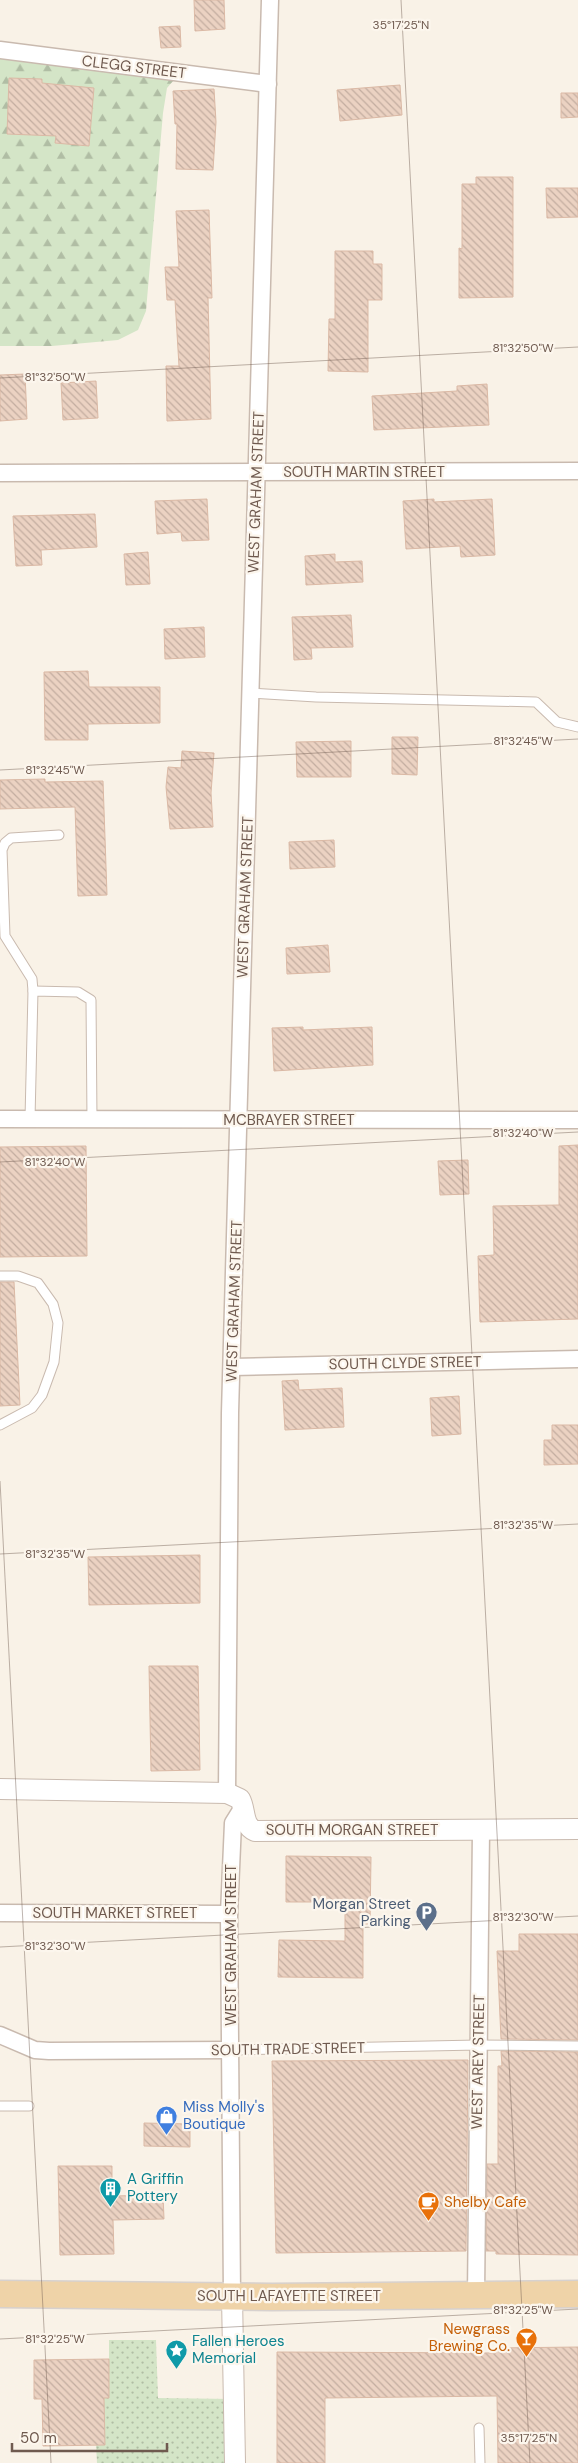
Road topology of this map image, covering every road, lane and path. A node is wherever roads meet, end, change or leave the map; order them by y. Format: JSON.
{"nodes":[{"id":1,"x":270,"y":0,"type":"edge"},
{"id":2,"x":0,"y":50,"type":"edge"},
{"id":3,"x":268,"y":84,"type":"junction"},
{"id":4,"x":578,"y":471,"type":"edge"},
{"id":5,"x":257,"y":472,"type":"junction"},
{"id":6,"x":0,"y":473,"type":"edge"},
{"id":7,"x":251,"y":693,"type":"junction"},
{"id":8,"x":578,"y":726,"type":"edge"},
{"id":9,"x":59,"y":835,"type":"dead end"},
{"id":10,"x":33,"y":991,"type":"junction"},
{"id":11,"x":0,"y":1119,"type":"edge"},
{"id":12,"x":30,"y":1119,"type":"junction"},
{"id":13,"x":92,"y":1120,"type":"junction"},
{"id":14,"x":239,"y":1120,"type":"junction"},
{"id":15,"x":578,"y":1120,"type":"edge"},
{"id":16,"x":0,"y":1276,"type":"edge"},
{"id":17,"x":578,"y":1359,"type":"edge"},
{"id":18,"x":232,"y":1367,"type":"junction"},
{"id":19,"x":0,"y":1425,"type":"edge"},
{"id":20,"x":0,"y":1789,"type":"edge"},
{"id":21,"x":227,"y":1794,"type":"junction"},
{"id":22,"x":244,"y":1807,"type":"junction"},
{"id":23,"x":578,"y":1829,"type":"edge"},
{"id":24,"x":481,"y":1830,"type":"junction"},
{"id":25,"x":0,"y":1913,"type":"edge"},
{"id":26,"x":229,"y":1914,"type":"junction"},
{"id":27,"x":0,"y":2035,"type":"edge"},
{"id":28,"x":478,"y":2046,"type":"junction"},
{"id":29,"x":578,"y":2046,"type":"edge"},
{"id":30,"x":231,"y":2050,"type":"junction"},
{"id":31,"x":0,"y":2106,"type":"edge"},
{"id":32,"x":29,"y":2106,"type":"dead end"},
{"id":33,"x":0,"y":2294,"type":"edge"},
{"id":34,"x":578,"y":2294,"type":"edge"},
{"id":35,"x":476,"y":2295,"type":"junction"},
{"id":36,"x":232,"y":2296,"type":"junction"},
{"id":37,"x":479,"y":2428,"type":"dead end"},
{"id":38,"x":235,"y":2463,"type":"edge"},
{"id":39,"x":480,"y":2463,"type":"edge"}],
"edges":[{"from":1,"to":3,"type":"street","name":"WEST GRAHAM STREET"},
{"from":2,"to":3,"type":"street","name":"CLEGG STREET"},
{"from":3,"to":5,"type":"street","name":"WEST GRAHAM STREET"},
{"from":4,"to":5,"type":"street","name":"SOUTH MARTIN STREET"},
{"from":5,"to":6,"type":"street","name":"SOUTH MARTIN STREET"},
{"from":5,"to":7,"type":"street","name":"WEST GRAHAM STREET"},
{"from":7,"to":8,"type":"lane"},
{"from":7,"to":14,"type":"street","name":"WEST GRAHAM STREET"},
{"from":9,"to":10,"type":"lane"},
{"from":10,"to":12,"type":"lane"},
{"from":10,"to":13,"type":"lane"},
{"from":11,"to":12,"type":"street","name":"MCBRAYER STREET"},
{"from":12,"to":13,"type":"street","name":"MCBRAYER STREET"},
{"from":13,"to":14,"type":"street","name":"MCBRAYER STREET"},
{"from":14,"to":15,"type":"street","name":"MCBRAYER STREET"},
{"from":14,"to":18,"type":"street","name":"WEST GRAHAM STREET"},
{"from":16,"to":19,"type":"lane"},
{"from":17,"to":18,"type":"street","name":"SOUTH CLYDE STREET"},
{"from":18,"to":21,"type":"street","name":"WEST GRAHAM STREET"},
{"from":20,"to":21,"type":"street"},
{"from":21,"to":22,"type":"street"},
{"from":22,"to":24,"type":"street","name":"SOUTH MORGAN STREET"},
{"from":22,"to":26,"type":"street","name":"WEST GRAHAM STREET"},
{"from":23,"to":24,"type":"street","name":"SOUTH MORGAN STREET"},
{"from":24,"to":28,"type":"street","name":"WEST AREY STREET"},
{"from":25,"to":26,"type":"street","name":"SOUTH MARKET STREET"},
{"from":26,"to":30,"type":"street","name":"WEST GRAHAM STREET"},
{"from":27,"to":30,"type":"street","name":"SOUTH TRADE STREET"},
{"from":28,"to":29,"type":"lane","name":"SOUTH TRADE STREET"},
{"from":28,"to":30,"type":"lane","name":"SOUTH TRADE STREET"},
{"from":28,"to":35,"type":"street","name":"WEST AREY STREET"},
{"from":30,"to":36,"type":"street","name":"WEST GRAHAM STREET"},
{"from":31,"to":32,"type":"lane"},
{"from":33,"to":36,"type":"main road","name":"SOUTH LAFAYETTE STREET"},
{"from":34,"to":35,"type":"main road","name":"SOUTH LAFAYETTE STREET"},
{"from":35,"to":36,"type":"main road","name":"SOUTH LAFAYETTE STREET"},
{"from":36,"to":38,"type":"street"},
{"from":37,"to":39,"type":"lane"}]}
